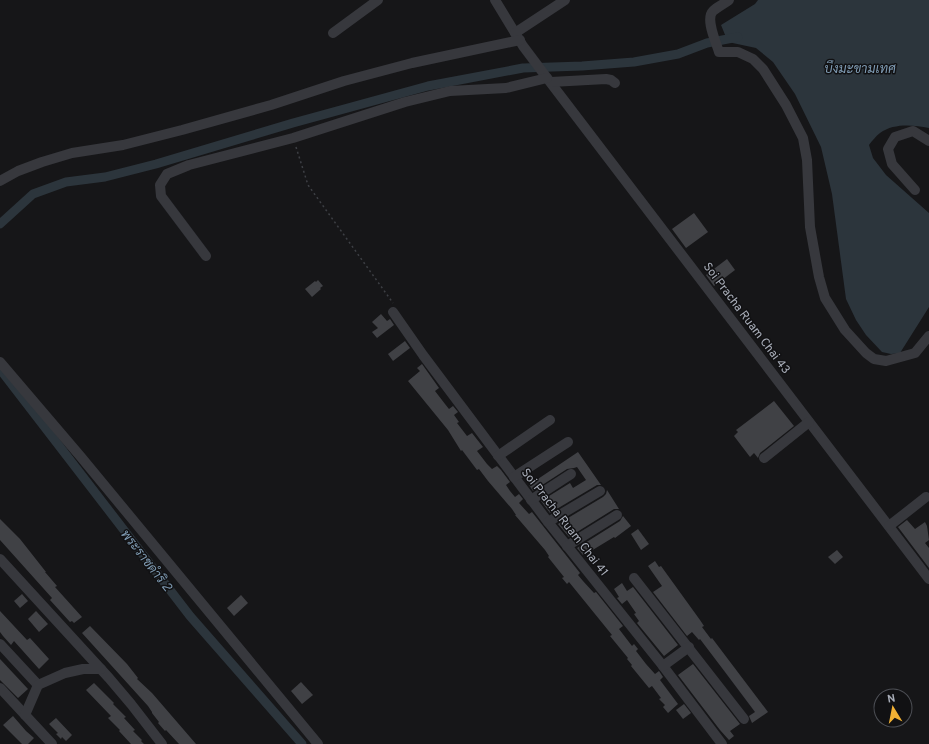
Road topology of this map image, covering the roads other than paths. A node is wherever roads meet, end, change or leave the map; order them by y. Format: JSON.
{"nodes":[{"id":1,"x":378,"y":0,"type":"edge"},
{"id":2,"x":495,"y":0,"type":"edge"},
{"id":3,"x":566,"y":0,"type":"edge"},
{"id":4,"x":729,"y":0,"type":"edge"},
{"id":5,"x":333,"y":33,"type":"dead end"},
{"id":6,"x":519,"y":40,"type":"junction"},
{"id":7,"x":547,"y":78,"type":"junction"},
{"id":8,"x":615,"y":83,"type":"dead end"},
{"id":9,"x":929,"y":140,"type":"edge"},
{"id":10,"x":0,"y":181,"type":"edge"},
{"id":11,"x":915,"y":190,"type":"dead end"},
{"id":12,"x":206,"y":256,"type":"dead end"},
{"id":13,"x":395,"y":310,"type":"road end"},
{"id":14,"x":929,"y":336,"type":"edge"},
{"id":15,"x":0,"y":362,"type":"edge"},
{"id":16,"x":550,"y":420,"type":"dead end"},
{"id":17,"x":809,"y":422,"type":"junction"},
{"id":18,"x":568,"y":442,"type":"dead end"},
{"id":19,"x":498,"y":456,"type":"junction"},
{"id":20,"x":764,"y":458,"type":"dead end"},
{"id":21,"x":571,"y":474,"type":"dead end"},
{"id":22,"x":514,"y":477,"type":"junction"},
{"id":23,"x":600,"y":491,"type":"dead end"},
{"id":24,"x":926,"y":497,"type":"dead end"},
{"id":25,"x":531,"y":500,"type":"junction"},
{"id":26,"x":617,"y":515,"type":"dead end"},
{"id":27,"x":548,"y":522,"type":"junction"},
{"id":28,"x":889,"y":526,"type":"junction"},
{"id":29,"x":567,"y":546,"type":"junction"},
{"id":30,"x":0,"y":559,"type":"edge"},
{"id":31,"x":634,"y":578,"type":"dead end"},
{"id":32,"x":929,"y":579,"type":"edge"},
{"id":33,"x":0,"y":644,"type":"edge"},
{"id":34,"x":689,"y":647,"type":"junction"},
{"id":35,"x":663,"y":666,"type":"junction"},
{"id":36,"x":101,"y":669,"type":"junction"},
{"id":37,"x":38,"y":685,"type":"junction"},
{"id":38,"x":0,"y":688,"type":"edge"},
{"id":39,"x":25,"y":715,"type":"junction"},
{"id":40,"x":744,"y":719,"type":"dead end"},
{"id":41,"x":52,"y":744,"type":"edge"},
{"id":42,"x":162,"y":744,"type":"edge"},
{"id":43,"x":318,"y":744,"type":"edge"},
{"id":44,"x":722,"y":744,"type":"edge"}],
"edges":[{"from":1,"to":5,"type":"street"},
{"from":2,"to":6,"type":"street","name":"Soi Pracha Ruam Chai 43"},
{"from":3,"to":6,"type":"street"},
{"from":4,"to":14,"type":"street"},
{"from":6,"to":7,"type":"street","name":"Soi Pracha Ruam Chai 43"},
{"from":6,"to":10,"type":"street"},
{"from":7,"to":8,"type":"street"},
{"from":7,"to":12,"type":"street"},
{"from":7,"to":17,"type":"street","name":"Soi Pracha Ruam Chai 43"},
{"from":9,"to":11,"type":"street"},
{"from":13,"to":19,"type":"street","name":"Soi Pracha Ruam Chai 41"},
{"from":15,"to":43,"type":"street"},
{"from":16,"to":19,"type":"street"},
{"from":17,"to":20,"type":"street"},
{"from":17,"to":28,"type":"street","name":"Soi Pracha Ruam Chai 43"},
{"from":18,"to":22,"type":"street"},
{"from":19,"to":22,"type":"street","name":"Soi Pracha Ruam Chai 41"},
{"from":21,"to":25,"type":"street"},
{"from":22,"to":25,"type":"street","name":"Soi Pracha Ruam Chai 41"},
{"from":23,"to":27,"type":"street"},
{"from":24,"to":28,"type":"street"},
{"from":25,"to":27,"type":"street","name":"Soi Pracha Ruam Chai 41"},
{"from":26,"to":29,"type":"street"},
{"from":27,"to":29,"type":"street","name":"Soi Pracha Ruam Chai 41"},
{"from":28,"to":32,"type":"street","name":"Soi Pracha Ruam Chai 43"},
{"from":29,"to":35,"type":"street","name":"Soi Pracha Ruam Chai 41"},
{"from":30,"to":36,"type":"street"},
{"from":31,"to":34,"type":"street"},
{"from":33,"to":37,"type":"street"},
{"from":34,"to":35,"type":"street"},
{"from":34,"to":40,"type":"street"},
{"from":35,"to":44,"type":"street","name":"Soi Pracha Ruam Chai 41"},
{"from":36,"to":37,"type":"street"},
{"from":36,"to":42,"type":"street"},
{"from":37,"to":39,"type":"street"},
{"from":38,"to":39,"type":"street"},
{"from":39,"to":41,"type":"street"}]}
